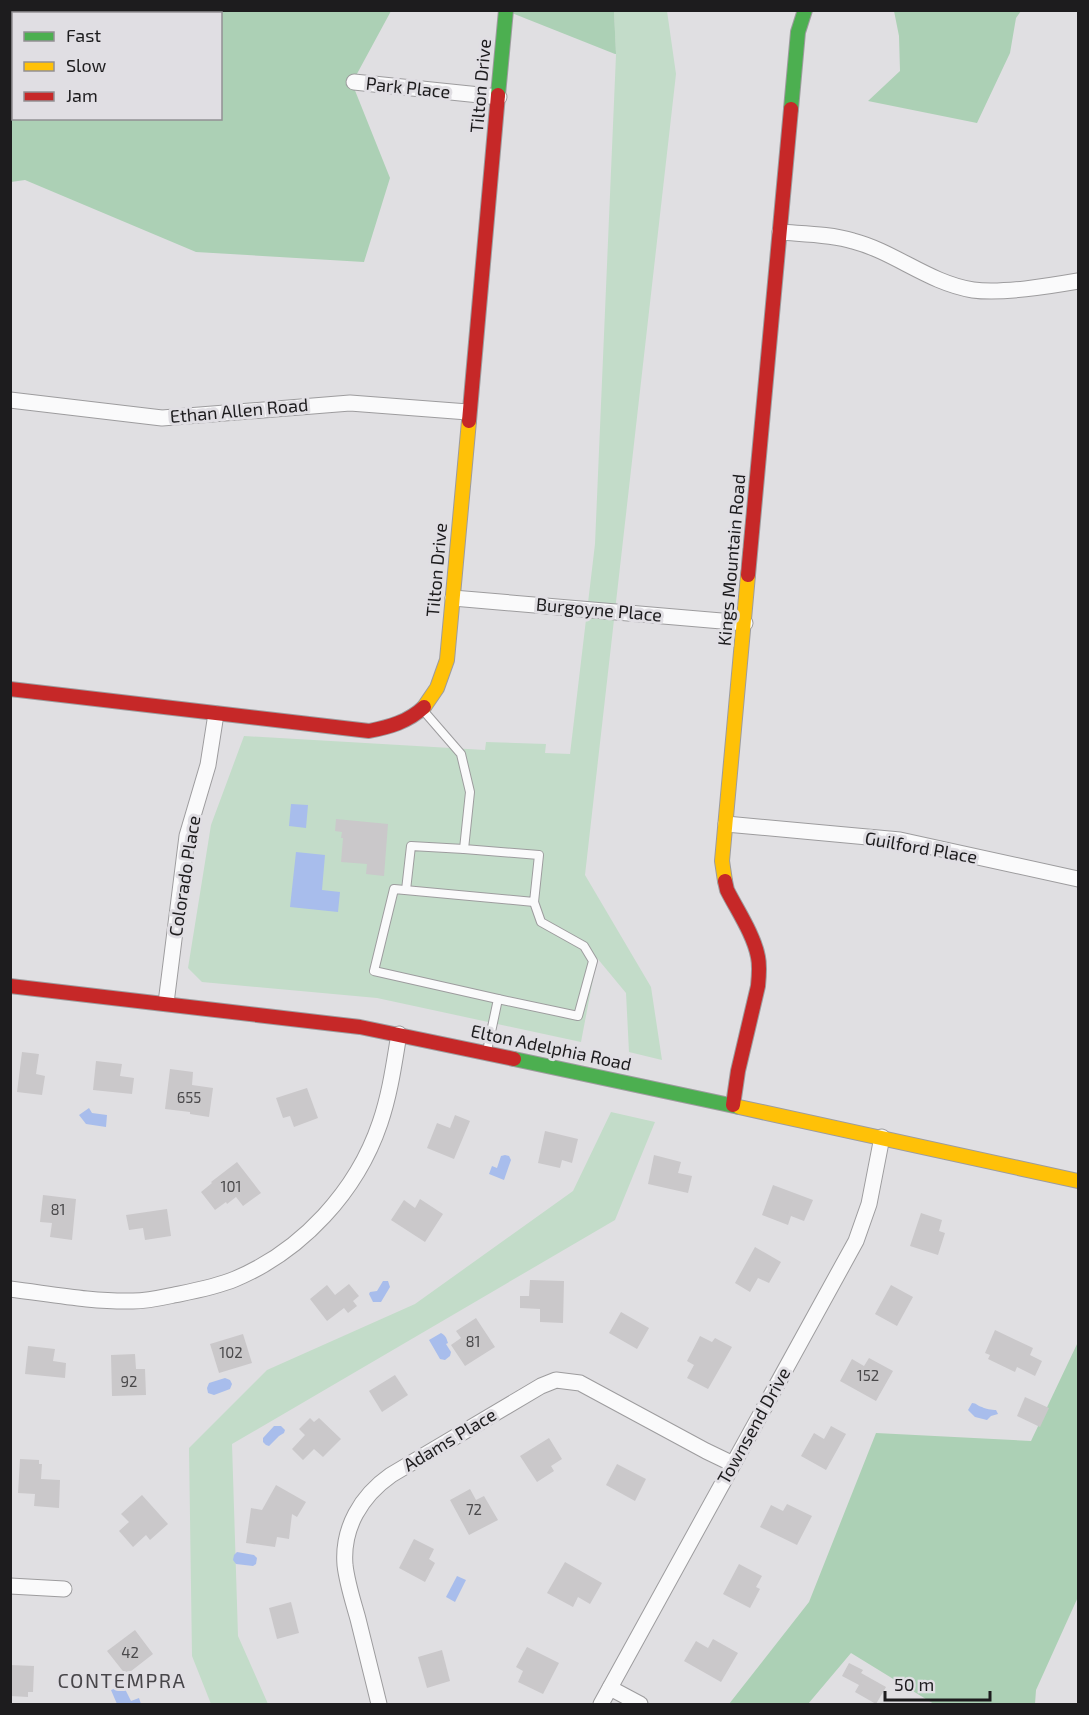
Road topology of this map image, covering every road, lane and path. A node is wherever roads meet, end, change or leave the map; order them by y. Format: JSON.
{"nodes":[{"id":1,"x":506,"y":10,"type":"edge"},
{"id":2,"x":805,"y":10,"type":"edge"},
{"id":3,"x":354,"y":82,"type":"dead end"},
{"id":4,"x":499,"y":97,"type":"junction"},
{"id":5,"x":780,"y":232,"type":"junction"},
{"id":6,"x":1078,"y":281,"type":"edge"},
{"id":7,"x":10,"y":400,"type":"edge"},
{"id":8,"x":468,"y":412,"type":"junction"},
{"id":9,"x":453,"y":598,"type":"junction"},
{"id":10,"x":745,"y":623,"type":"junction"},
{"id":11,"x":10,"y":689,"type":"edge"},
{"id":12,"x":422,"y":709,"type":"junction"},
{"id":13,"x":216,"y":714,"type":"junction"},
{"id":14,"x":726,"y":824,"type":"junction"},
{"id":15,"x":464,"y":849,"type":"junction"},
{"id":16,"x":1078,"y":879,"type":"edge"},
{"id":17,"x":406,"y":890,"type":"junction"},
{"id":18,"x":534,"y":902,"type":"junction"},
{"id":19,"x":10,"y":986,"type":"edge"},
{"id":20,"x":498,"y":999,"type":"junction"},
{"id":21,"x":166,"y":1004,"type":"junction"},
{"id":22,"x":399,"y":1034,"type":"junction"},
{"id":23,"x":487,"y":1053,"type":"junction"},
{"id":24,"x":733,"y":1105,"type":"junction"},
{"id":25,"x":882,"y":1137,"type":"junction"},
{"id":26,"x":1078,"y":1182,"type":"edge"},
{"id":27,"x":10,"y":1289,"type":"edge"},
{"id":28,"x":734,"y":1464,"type":"junction"},
{"id":29,"x":10,"y":1586,"type":"edge"},
{"id":30,"x":64,"y":1589,"type":"dead end"},
{"id":31,"x":610,"y":1688,"type":"junction"},
{"id":32,"x":379,"y":1704,"type":"edge"},
{"id":33,"x":600,"y":1704,"type":"edge"},
{"id":34,"x":640,"y":1704,"type":"edge"}],
"edges":[{"from":1,"to":4,"type":"street","name":"Tilton Drive"},
{"from":2,"to":5,"type":"street","name":"Kings Mountain Road"},
{"from":3,"to":4,"type":"street","name":"Park Place"},
{"from":4,"to":8,"type":"street","name":"Tilton Drive"},
{"from":5,"to":6,"type":"street"},
{"from":5,"to":10,"type":"street","name":"Kings Mountain Road"},
{"from":7,"to":8,"type":"street","name":"Ethan Allen Road"},
{"from":8,"to":9,"type":"street","name":"Tilton Drive"},
{"from":9,"to":10,"type":"street","name":"Burgoyne Place"},
{"from":9,"to":12,"type":"street","name":"Tilton Drive"},
{"from":10,"to":14,"type":"street","name":"Kings Mountain Road"},
{"from":11,"to":13,"type":"street","name":"Tilton Drive"},
{"from":12,"to":13,"type":"street","name":"Tilton Drive"},
{"from":12,"to":15,"type":"lane"},
{"from":13,"to":21,"type":"street","name":"Colorado Place"},
{"from":14,"to":16,"type":"street","name":"Guilford Place"},
{"from":14,"to":24,"type":"street","name":"Kings Mountain Road"},
{"from":15,"to":17,"type":"lane"},
{"from":15,"to":18,"type":"lane"},
{"from":17,"to":18,"type":"lane"},
{"from":17,"to":20,"type":"lane"},
{"from":18,"to":20,"type":"lane"},
{"from":19,"to":21,"type":"street","name":"Elton Adelphia Road"},
{"from":20,"to":23,"type":"lane"},
{"from":21,"to":22,"type":"street","name":"Elton Adelphia Road"},
{"from":22,"to":23,"type":"street","name":"Elton Adelphia Road"},
{"from":22,"to":27,"type":"street"},
{"from":23,"to":24,"type":"street","name":"Elton Adelphia Road"},
{"from":24,"to":25,"type":"street","name":"Elton Adelphia Road"},
{"from":25,"to":26,"type":"street","name":"Elton Adelphia Road"},
{"from":25,"to":28,"type":"street","name":"Townsend Drive"},
{"from":28,"to":31,"type":"street","name":"Townsend Drive"},
{"from":28,"to":32,"type":"street","name":"Adams Place"},
{"from":29,"to":30,"type":"street"},
{"from":31,"to":33,"type":"street","name":"Townsend Drive"},
{"from":31,"to":34,"type":"street"}]}
